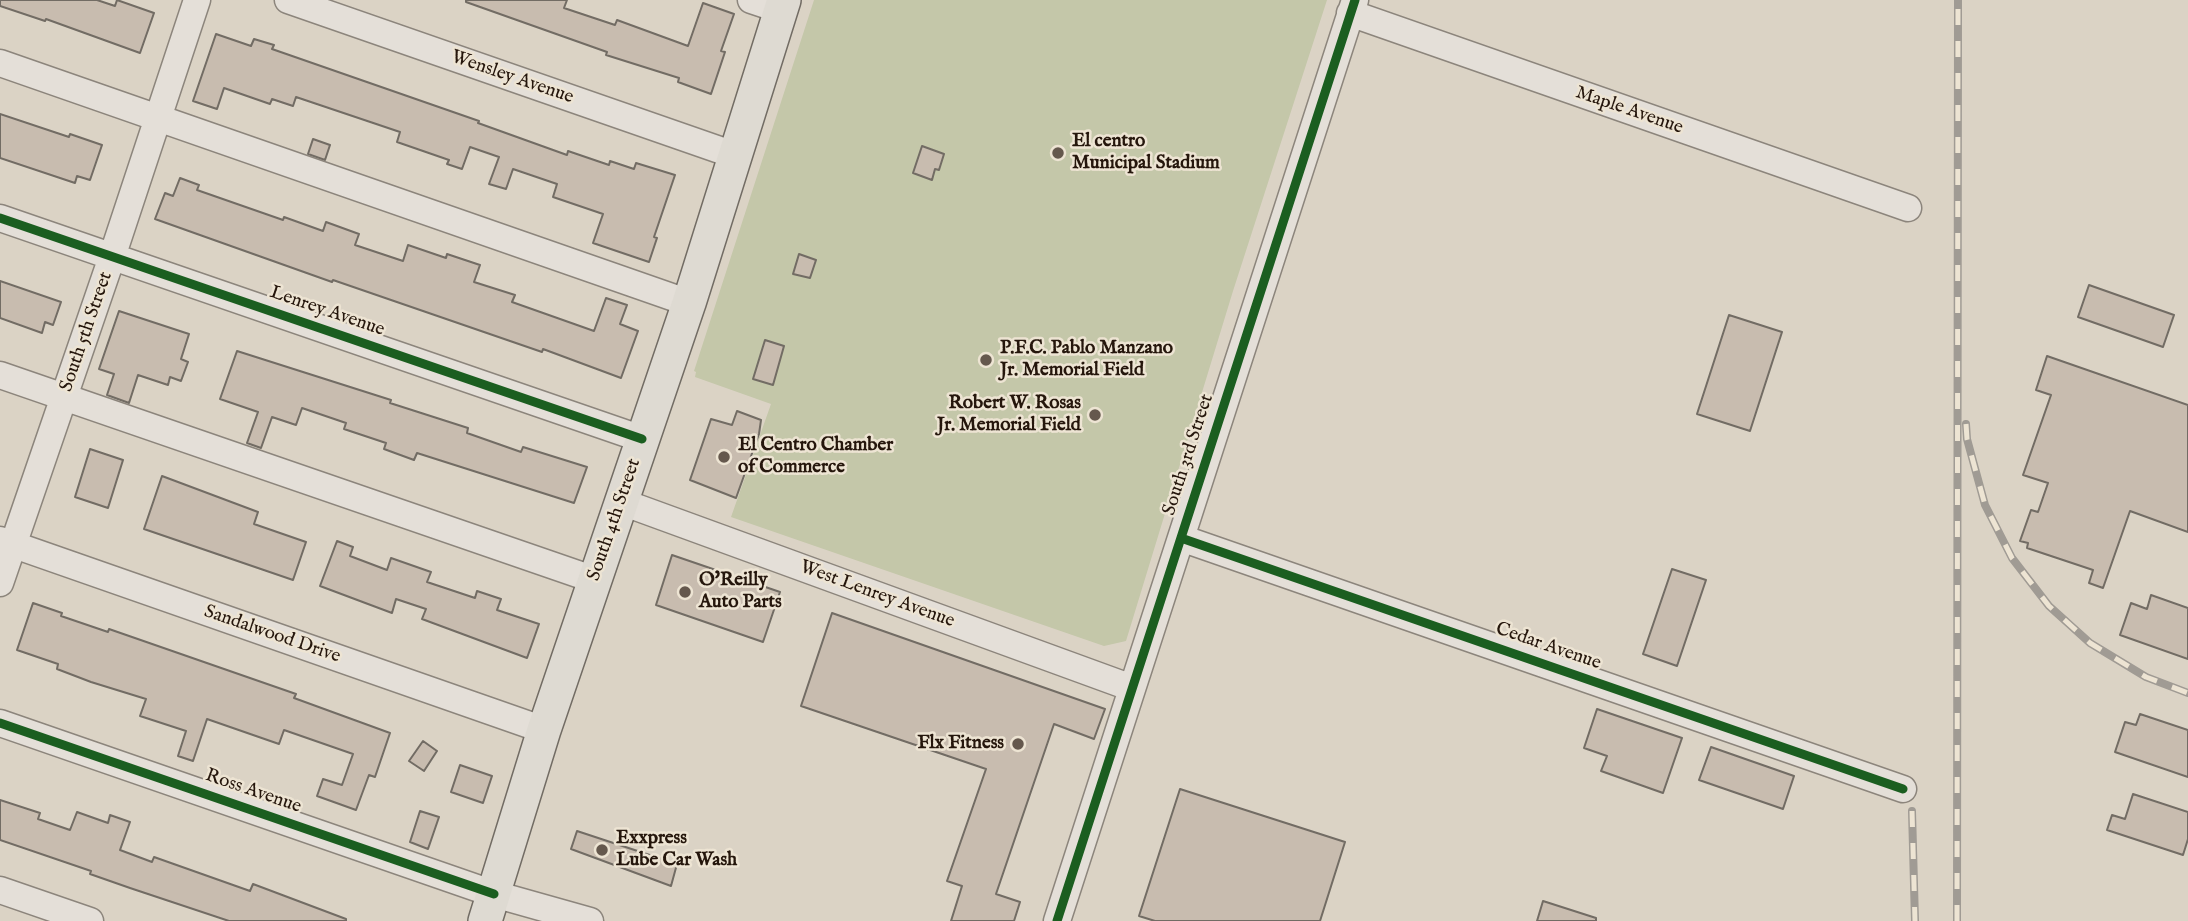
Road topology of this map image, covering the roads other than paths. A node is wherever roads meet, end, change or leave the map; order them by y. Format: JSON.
{"nodes":[{"id":1,"x":197,"y":0,"type":"edge"},
{"id":2,"x":288,"y":0,"type":"edge"},
{"id":3,"x":772,"y":3,"type":"edge"},
{"id":4,"x":1353,"y":7,"type":"edge"},
{"id":5,"x":0,"y":63,"type":"edge"},
{"id":6,"x":159,"y":118,"type":"junction"},
{"id":7,"x":737,"y":156,"type":"junction"},
{"id":8,"x":1908,"y":208,"type":"dead end"},
{"id":9,"x":0,"y":218,"type":"edge"},
{"id":10,"x":113,"y":257,"type":"junction"},
{"id":11,"x":689,"y":303,"type":"junction"},
{"id":12,"x":0,"y":375,"type":"edge"},
{"id":13,"x":64,"y":397,"type":"junction"},
{"id":14,"x":642,"y":439,"type":"junction"},
{"id":15,"x":622,"y":502,"type":"junction"},
{"id":16,"x":1181,"y":538,"type":"junction"},
{"id":17,"x":7,"y":542,"type":"edge"},
{"id":18,"x":596,"y":580,"type":"junction"},
{"id":19,"x":0,"y":583,"type":"edge"},
{"id":20,"x":1132,"y":688,"type":"junction"},
{"id":21,"x":0,"y":723,"type":"edge"},
{"id":22,"x":544,"y":730,"type":"junction"},
{"id":23,"x":1903,"y":789,"type":"dead end"},
{"id":24,"x":0,"y":890,"type":"edge"},
{"id":25,"x":489,"y":907,"type":"edge"},
{"id":26,"x":90,"y":921,"type":"edge"},
{"id":27,"x":590,"y":921,"type":"edge"},
{"id":28,"x":1057,"y":921,"type":"edge"}],
"edges":[{"from":1,"to":6,"type":"street","name":"South 5th Street"},
{"from":2,"to":7,"type":"street","name":"Wensley Avenue"},
{"from":3,"to":7,"type":"main road","name":"South 4th Street"},
{"from":4,"to":8,"type":"street","name":"Maple Avenue"},
{"from":4,"to":16,"type":"street","name":"South 3rd Street"},
{"from":5,"to":6,"type":"street"},
{"from":6,"to":10,"type":"street","name":"South 5th Street"},
{"from":6,"to":11,"type":"street"},
{"from":7,"to":11,"type":"main road","name":"South 4th Street"},
{"from":9,"to":10,"type":"street","name":"Lenrey Avenue"},
{"from":10,"to":13,"type":"street","name":"South 5th Street"},
{"from":10,"to":14,"type":"street","name":"Lenrey Avenue"},
{"from":11,"to":14,"type":"main road","name":"South 4th Street"},
{"from":12,"to":13,"type":"street"},
{"from":13,"to":17,"type":"street","name":"South 5th Street"},
{"from":13,"to":18,"type":"street"},
{"from":14,"to":15,"type":"main road","name":"South 4th Street"},
{"from":15,"to":18,"type":"main road","name":"South 4th Street"},
{"from":15,"to":20,"type":"street","name":"West Lenrey Avenue"},
{"from":16,"to":20,"type":"street","name":"South 3rd Street"},
{"from":16,"to":23,"type":"street","name":"Cedar Avenue"},
{"from":17,"to":19,"type":"street","name":"South 5th Street"},
{"from":17,"to":22,"type":"street","name":"Sandalwood Drive"},
{"from":18,"to":22,"type":"main road","name":"South 4th Street"},
{"from":20,"to":28,"type":"street","name":"South 3rd Street"},
{"from":21,"to":25,"type":"street","name":"Ross Avenue"},
{"from":22,"to":25,"type":"main road","name":"South 4th Street"},
{"from":24,"to":26,"type":"street"},
{"from":25,"to":27,"type":"street","name":"Ross Avenue"}]}
